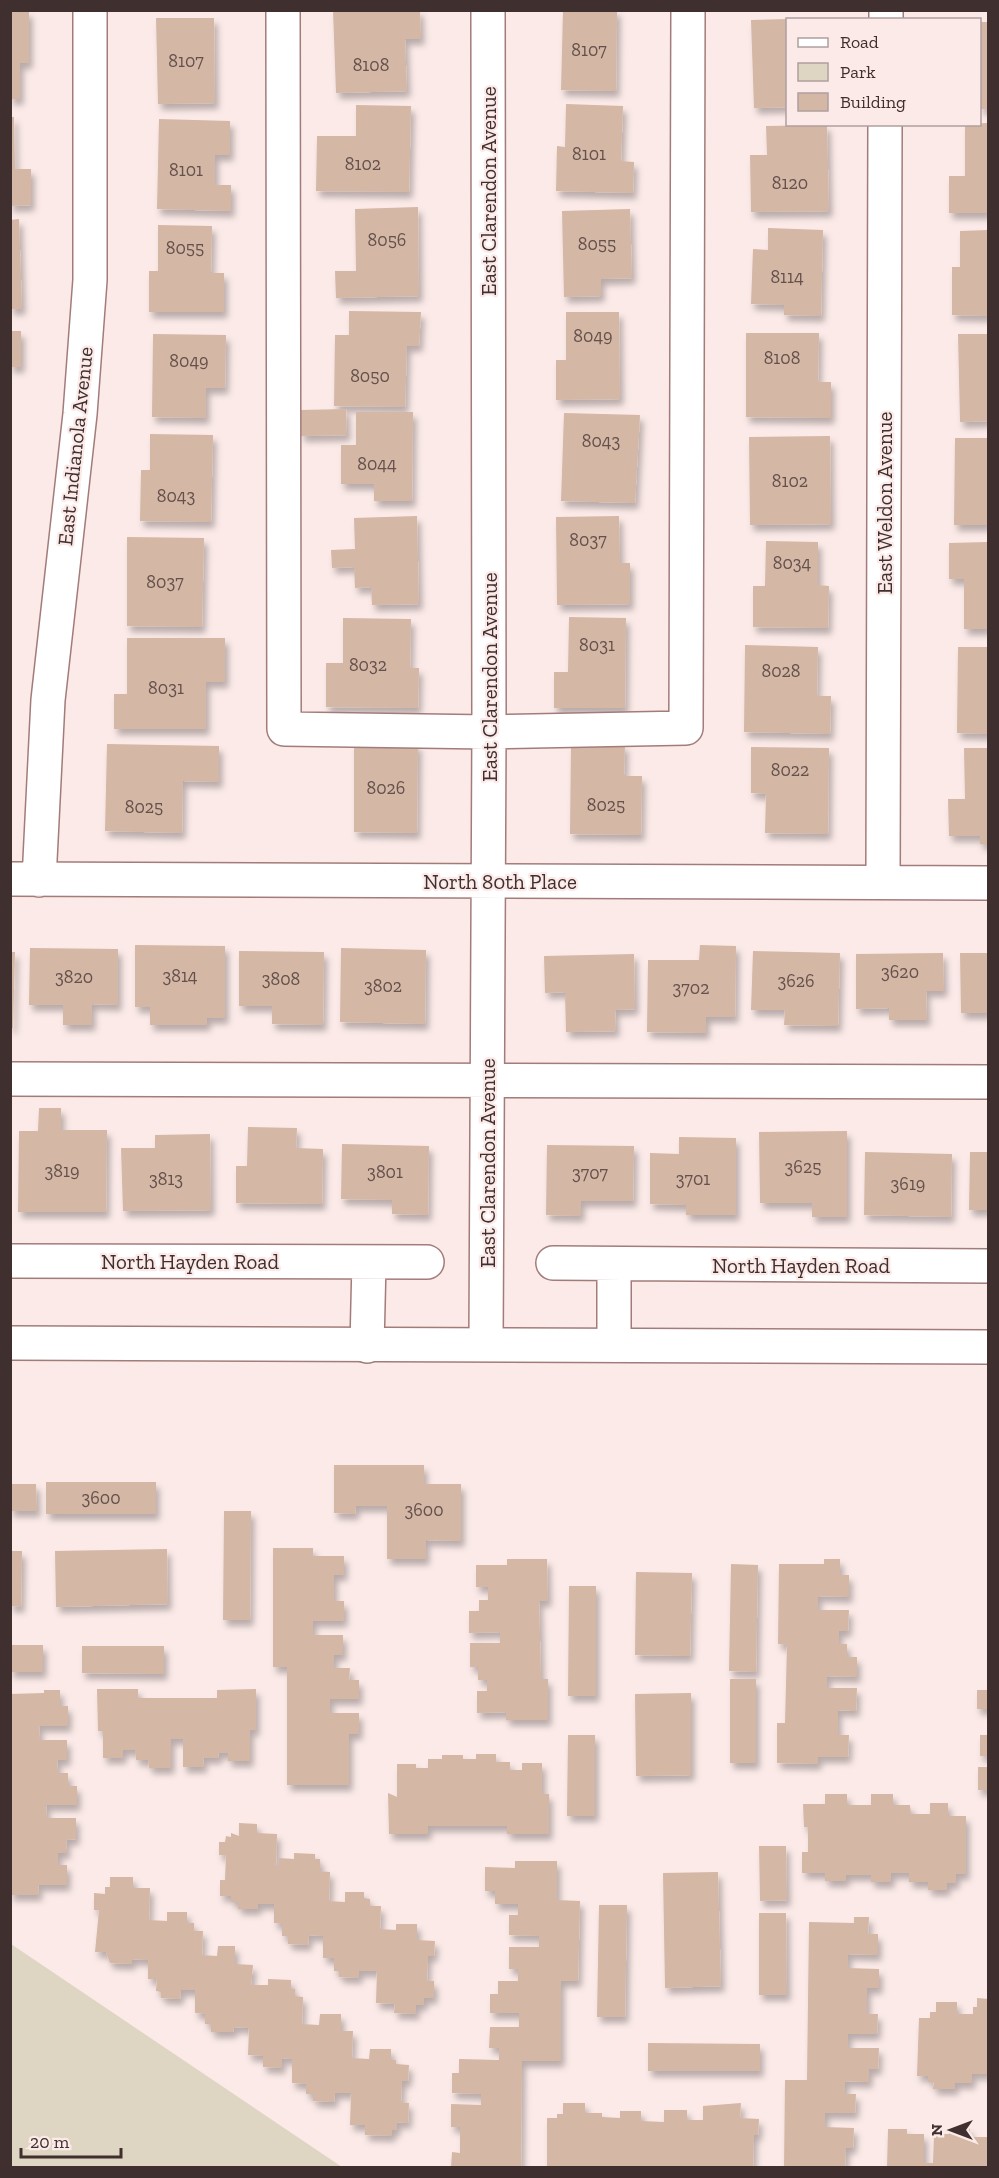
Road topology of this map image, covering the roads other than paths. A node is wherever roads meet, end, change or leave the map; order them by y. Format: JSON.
{"nodes":[{"id":1,"x":90,"y":10,"type":"edge"},
{"id":2,"x":283,"y":10,"type":"edge"},
{"id":3,"x":488,"y":10,"type":"edge"},
{"id":4,"x":688,"y":10,"type":"edge"},
{"id":5,"x":885,"y":126,"type":"edge"},
{"id":6,"x":489,"y":732,"type":"junction"},
{"id":7,"x":25,"y":880,"type":"edge"},
{"id":8,"x":489,"y":881,"type":"junction"},
{"id":9,"x":883,"y":882,"type":"junction"},
{"id":10,"x":988,"y":883,"type":"edge"},
{"id":11,"x":10,"y":1078,"type":"edge"},
{"id":12,"x":487,"y":1080,"type":"junction"},
{"id":13,"x":988,"y":1082,"type":"edge"},
{"id":14,"x":10,"y":1261,"type":"edge"},
{"id":15,"x":369,"y":1262,"type":"junction"},
{"id":16,"x":427,"y":1262,"type":"dead end"},
{"id":17,"x":553,"y":1263,"type":"dead end"},
{"id":18,"x":614,"y":1264,"type":"junction"},
{"id":19,"x":988,"y":1266,"type":"edge"},
{"id":20,"x":10,"y":1343,"type":"edge"},
{"id":21,"x":486,"y":1344,"type":"junction"},
{"id":22,"x":614,"y":1345,"type":"junction"},
{"id":23,"x":367,"y":1346,"type":"junction"},
{"id":24,"x":988,"y":1347,"type":"edge"}],
"edges":[{"from":1,"to":7,"type":"street","name":"East Indianola Avenue"},
{"from":2,"to":6,"type":"street"},
{"from":3,"to":6,"type":"street","name":"East Clarendon Avenue"},
{"from":4,"to":6,"type":"street"},
{"from":5,"to":9,"type":"street","name":"East Weldon Avenue"},
{"from":6,"to":8,"type":"street","name":"East Clarendon Avenue"},
{"from":7,"to":8,"type":"street","name":"North 80th Place"},
{"from":8,"to":9,"type":"street","name":"North 80th Place"},
{"from":8,"to":12,"type":"street","name":"East Clarendon Avenue"},
{"from":9,"to":10,"type":"street","name":"North 80th Place"},
{"from":11,"to":12,"type":"street"},
{"from":12,"to":13,"type":"street"},
{"from":12,"to":21,"type":"street","name":"East Clarendon Avenue"},
{"from":14,"to":15,"type":"street","name":"North Hayden Road"},
{"from":15,"to":16,"type":"street","name":"North Hayden Road"},
{"from":15,"to":23,"type":"street"},
{"from":17,"to":18,"type":"street","name":"North Hayden Road"},
{"from":18,"to":19,"type":"street","name":"North Hayden Road"},
{"from":18,"to":22,"type":"street"},
{"from":20,"to":23,"type":"street"},
{"from":21,"to":22,"type":"street"},
{"from":21,"to":23,"type":"street"},
{"from":22,"to":24,"type":"street"}]}
